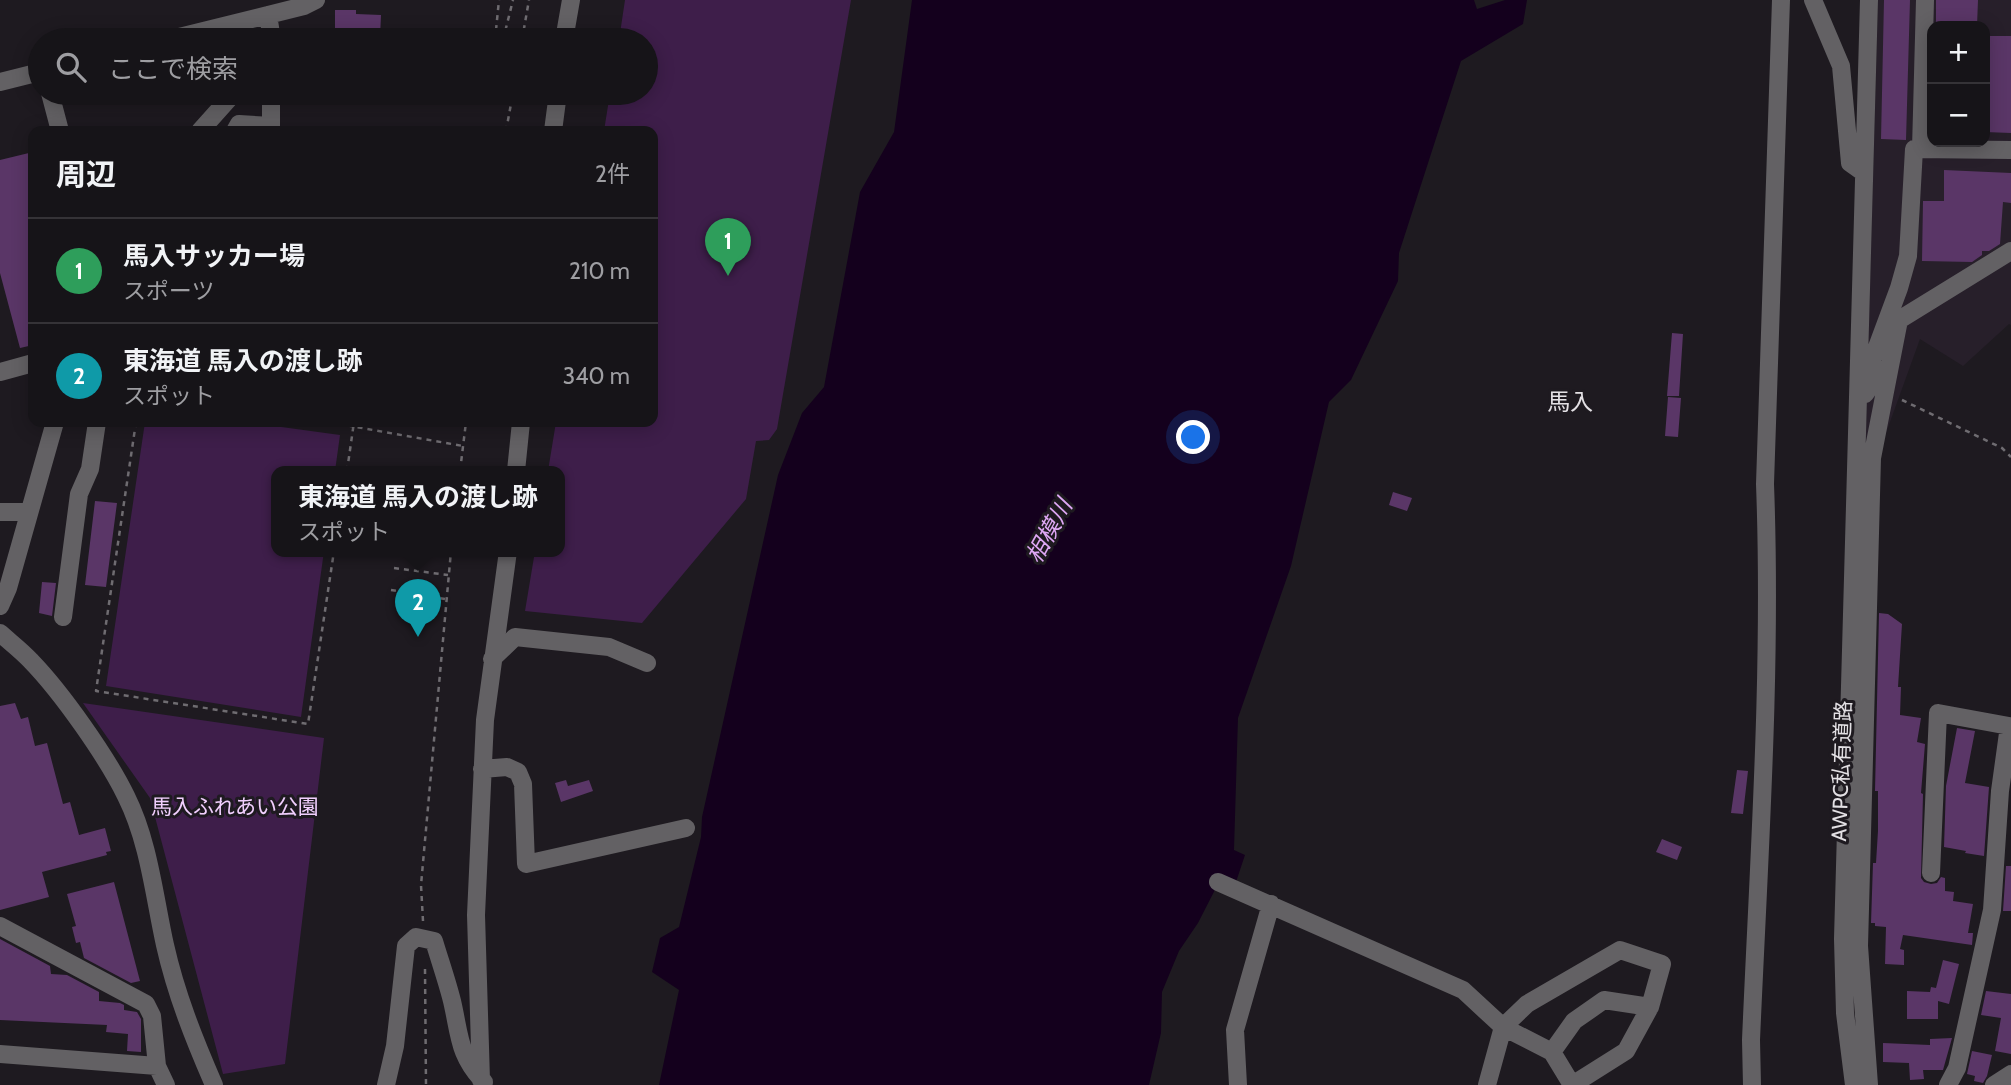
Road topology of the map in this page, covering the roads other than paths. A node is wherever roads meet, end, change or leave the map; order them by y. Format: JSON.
{"nodes":[{"id":1,"x":316,"y":0,"type":"edge"},
{"id":2,"x":570,"y":0,"type":"edge"},
{"id":3,"x":1781,"y":0,"type":"edge"},
{"id":4,"x":1813,"y":0,"type":"edge"},
{"id":5,"x":1869,"y":0,"type":"edge"},
{"id":6,"x":1925,"y":0,"type":"edge"},
{"id":7,"x":268,"y":15,"type":"junction"},
{"id":8,"x":215,"y":28,"type":"edge"},
{"id":9,"x":270,"y":28,"type":"edge"},
{"id":10,"x":566,"y":28,"type":"edge"},
{"id":11,"x":28,"y":75,"type":"edge"},
{"id":12,"x":0,"y":82,"type":"edge"},
{"id":13,"x":53,"y":105,"type":"edge"},
{"id":14,"x":223,"y":105,"type":"edge"},
{"id":15,"x":271,"y":105,"type":"edge"},
{"id":16,"x":556,"y":105,"type":"edge"},
{"id":17,"x":59,"y":126,"type":"edge"},
{"id":18,"x":204,"y":126,"type":"edge"},
{"id":19,"x":238,"y":126,"type":"edge"},
{"id":20,"x":554,"y":126,"type":"edge"},
{"id":21,"x":1922,"y":149,"type":"junction"},
{"id":22,"x":2011,"y":149,"type":"edge"},
{"id":23,"x":1864,"y":173,"type":"junction"},
{"id":24,"x":2011,"y":251,"type":"edge"},
{"id":25,"x":1894,"y":318,"type":"junction"},
{"id":26,"x":28,"y":364,"type":"edge"},
{"id":27,"x":0,"y":372,"type":"edge"},
{"id":28,"x":1858,"y":407,"type":"junction"},
{"id":29,"x":54,"y":427,"type":"edge"},
{"id":30,"x":96,"y":427,"type":"edge"},
{"id":31,"x":520,"y":427,"type":"edge"},
{"id":32,"x":517,"y":466,"type":"edge"},
{"id":33,"x":0,"y":512,"type":"edge"},
{"id":34,"x":29,"y":512,"type":"junction"},
{"id":35,"x":507,"y":557,"type":"edge"},
{"id":36,"x":0,"y":606,"type":"edge"},
{"id":37,"x":63,"y":617,"type":"dead end"},
{"id":38,"x":0,"y":633,"type":"edge"},
{"id":39,"x":492,"y":659,"type":"junction"},
{"id":40,"x":647,"y":663,"type":"dead end"},
{"id":41,"x":482,"y":769,"type":"junction"},
{"id":42,"x":686,"y":828,"type":"dead end"},
{"id":43,"x":1931,"y":873,"type":"dead end"},
{"id":44,"x":1218,"y":882,"type":"dead end"},
{"id":45,"x":1271,"y":904,"type":"junction"},
{"id":46,"x":0,"y":926,"type":"edge"},
{"id":47,"x":1650,"y":1007,"type":"junction"},
{"id":48,"x":1503,"y":1027,"type":"junction"},
{"id":49,"x":1552,"y":1052,"type":"junction"},
{"id":50,"x":0,"y":1054,"type":"edge"},
{"id":51,"x":157,"y":1066,"type":"junction"},
{"id":52,"x":2011,"y":1074,"type":"edge"},
{"id":53,"x":484,"y":1082,"type":"edge"},
{"id":54,"x":166,"y":1085,"type":"edge"},
{"id":55,"x":215,"y":1085,"type":"edge"},
{"id":56,"x":386,"y":1085,"type":"edge"},
{"id":57,"x":1238,"y":1085,"type":"edge"},
{"id":58,"x":1487,"y":1085,"type":"edge"},
{"id":59,"x":1572,"y":1085,"type":"edge"},
{"id":60,"x":1752,"y":1085,"type":"edge"},
{"id":61,"x":1854,"y":1085,"type":"edge"},
{"id":62,"x":1869,"y":1085,"type":"edge"},
{"id":63,"x":1948,"y":1085,"type":"edge"},
{"id":64,"x":1994,"y":1085,"type":"edge"}],
"edges":[{"from":1,"to":7,"type":"street"},
{"from":2,"to":10,"type":"street"},
{"from":3,"to":60,"type":"street"},
{"from":4,"to":23,"type":"street"},
{"from":5,"to":23,"type":"street"},
{"from":6,"to":21,"type":"street"},
{"from":7,"to":8,"type":"street"},
{"from":7,"to":9,"type":"street"},
{"from":11,"to":12,"type":"street"},
{"from":13,"to":17,"type":"street"},
{"from":14,"to":18,"type":"street"},
{"from":15,"to":19,"type":"street"},
{"from":16,"to":20,"type":"street"},
{"from":21,"to":22,"type":"street"},
{"from":21,"to":25,"type":"street"},
{"from":23,"to":28,"type":"street"},
{"from":24,"to":25,"type":"street"},
{"from":25,"to":28,"type":"street"},
{"from":25,"to":62,"type":"street","name":"AWPC私有道路"},
{"from":26,"to":27,"type":"street"},
{"from":28,"to":61,"type":"street"},
{"from":29,"to":34,"type":"street"},
{"from":30,"to":37,"type":"street"},
{"from":31,"to":32,"type":"street"},
{"from":33,"to":34,"type":"street"},
{"from":34,"to":36,"type":"street"},
{"from":35,"to":39,"type":"street"},
{"from":38,"to":55,"type":"street"},
{"from":39,"to":40,"type":"street"},
{"from":39,"to":41,"type":"street"},
{"from":41,"to":42,"type":"street"},
{"from":41,"to":53,"type":"street"},
{"from":43,"to":63,"type":"street"},
{"from":44,"to":45,"type":"street"},
{"from":45,"to":48,"type":"street"},
{"from":45,"to":57,"type":"street"},
{"from":46,"to":51,"type":"street"},
{"from":47,"to":48,"type":"street"},
{"from":47,"to":49,"type":"street"},
{"from":47,"to":59,"type":"street"},
{"from":48,"to":49,"type":"street"},
{"from":48,"to":58,"type":"street"},
{"from":49,"to":59,"type":"street"},
{"from":50,"to":51,"type":"street"},
{"from":51,"to":54,"type":"street"},
{"from":52,"to":64,"type":"street"},
{"from":53,"to":56,"type":"street"}]}
